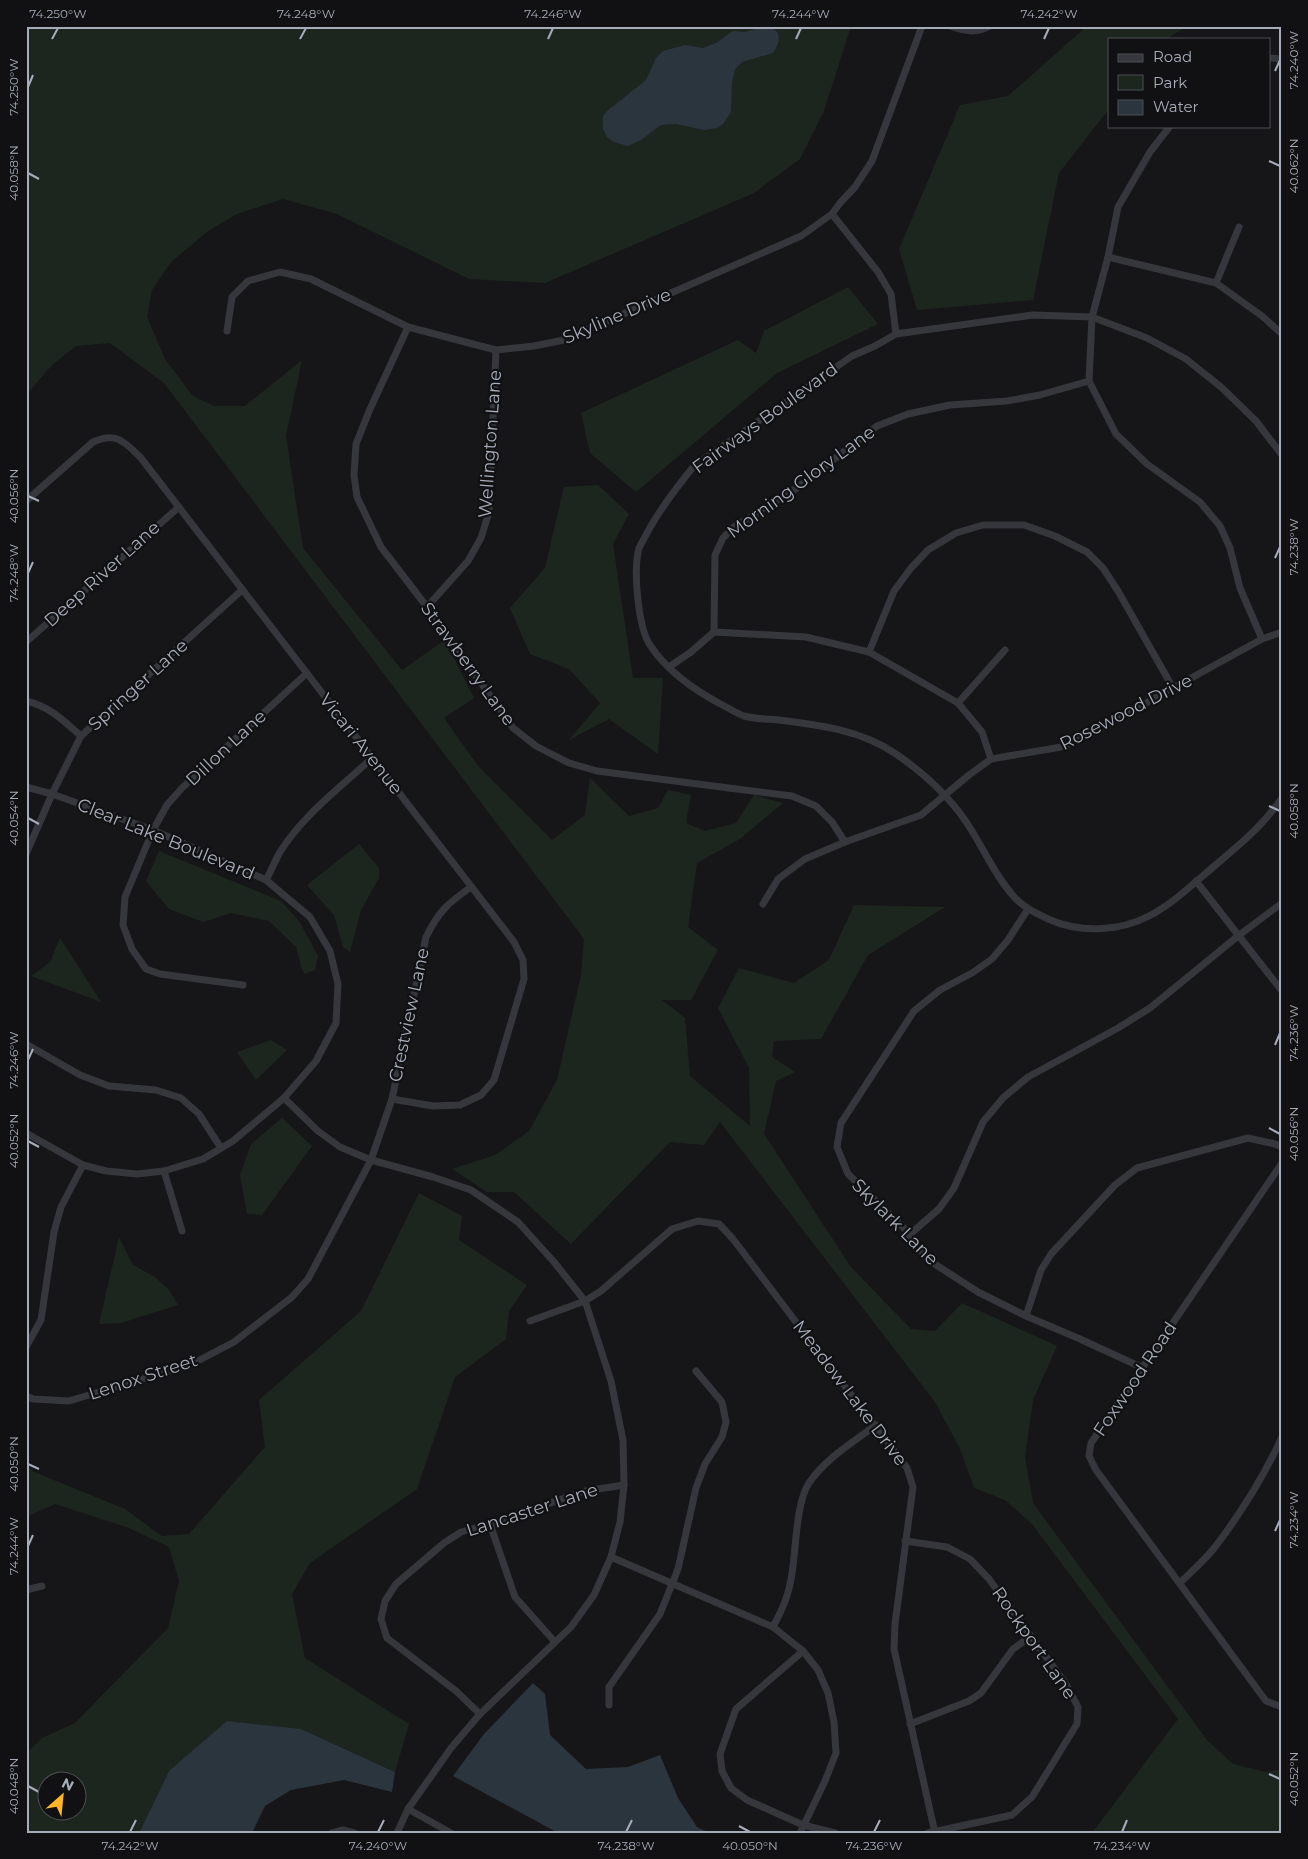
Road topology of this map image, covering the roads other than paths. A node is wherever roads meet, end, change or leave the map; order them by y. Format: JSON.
{"nodes":[{"id":1,"x":922,"y":26,"type":"edge"},
{"id":2,"x":950,"y":26,"type":"edge"},
{"id":3,"x":990,"y":26,"type":"edge"},
{"id":4,"x":1168,"y":128,"type":"edge"},
{"id":5,"x":832,"y":214,"type":"junction"},
{"id":6,"x":1239,"y":227,"type":"dead end"},
{"id":7,"x":1108,"y":256,"type":"junction"},
{"id":8,"x":1216,"y":283,"type":"junction"},
{"id":9,"x":1092,"y":316,"type":"junction"},
{"id":10,"x":408,"y":327,"type":"junction"},
{"id":11,"x":227,"y":331,"type":"dead end"},
{"id":12,"x":896,"y":334,"type":"junction"},
{"id":13,"x":1282,"y":334,"type":"edge"},
{"id":14,"x":496,"y":350,"type":"junction"},
{"id":15,"x":1089,"y":381,"type":"junction"},
{"id":16,"x":1282,"y":455,"type":"edge"},
{"id":17,"x":26,"y":501,"type":"edge"},
{"id":18,"x":178,"y":507,"type":"junction"},
{"id":19,"x":242,"y":590,"type":"junction"},
{"id":20,"x":427,"y":607,"type":"junction"},
{"id":21,"x":714,"y":632,"type":"junction"},
{"id":22,"x":1282,"y":632,"type":"edge"},
{"id":23,"x":1262,"y":639,"type":"junction"},
{"id":24,"x":26,"y":642,"type":"edge"},
{"id":25,"x":1005,"y":650,"type":"dead end"},
{"id":26,"x":870,"y":652,"type":"junction"},
{"id":27,"x":669,"y":667,"type":"junction"},
{"id":28,"x":307,"y":673,"type":"junction"},
{"id":29,"x":1173,"y":688,"type":"junction"},
{"id":30,"x":26,"y":701,"type":"edge"},
{"id":31,"x":958,"y":702,"type":"junction"},
{"id":32,"x":81,"y":736,"type":"junction"},
{"id":33,"x":372,"y":758,"type":"junction"},
{"id":34,"x":991,"y":759,"type":"junction"},
{"id":35,"x":26,"y":786,"type":"edge"},
{"id":36,"x":52,"y":794,"type":"junction"},
{"id":37,"x":944,"y":796,"type":"junction"},
{"id":38,"x":1282,"y":798,"type":"edge"},
{"id":39,"x":153,"y":830,"type":"junction"},
{"id":40,"x":845,"y":842,"type":"junction"},
{"id":41,"x":26,"y":854,"type":"edge"},
{"id":42,"x":266,"y":880,"type":"junction"},
{"id":43,"x":1196,"y":881,"type":"junction"},
{"id":44,"x":471,"y":887,"type":"junction"},
{"id":45,"x":1282,"y":903,"type":"edge"},
{"id":46,"x":763,"y":904,"type":"dead end"},
{"id":47,"x":1028,"y":909,"type":"junction"},
{"id":48,"x":1238,"y":936,"type":"junction"},
{"id":49,"x":244,"y":985,"type":"dead end"},
{"id":50,"x":1282,"y":991,"type":"edge"},
{"id":51,"x":26,"y":1044,"type":"edge"},
{"id":52,"x":284,"y":1098,"type":"junction"},
{"id":53,"x":392,"y":1099,"type":"junction"},
{"id":54,"x":26,"y":1132,"type":"edge"},
{"id":55,"x":1282,"y":1147,"type":"edge"},
{"id":56,"x":221,"y":1148,"type":"junction"},
{"id":57,"x":371,"y":1160,"type":"junction"},
{"id":58,"x":1282,"y":1163,"type":"edge"},
{"id":59,"x":83,"y":1165,"type":"junction"},
{"id":60,"x":164,"y":1171,"type":"junction"},
{"id":61,"x":182,"y":1231,"type":"dead end"},
{"id":62,"x":909,"y":1235,"type":"junction"},
{"id":63,"x":585,"y":1301,"type":"junction"},
{"id":64,"x":1026,"y":1316,"type":"junction"},
{"id":65,"x":530,"y":1321,"type":"dead end"},
{"id":66,"x":26,"y":1347,"type":"edge"},
{"id":67,"x":1143,"y":1368,"type":"junction"},
{"id":68,"x":696,"y":1371,"type":"dead end"},
{"id":69,"x":26,"y":1396,"type":"edge"},
{"id":70,"x":876,"y":1425,"type":"junction"},
{"id":71,"x":1282,"y":1437,"type":"edge"},
{"id":72,"x":624,"y":1485,"type":"junction"},
{"id":73,"x":490,"y":1524,"type":"junction"},
{"id":74,"x":905,"y":1541,"type":"junction"},
{"id":75,"x":611,"y":1557,"type":"junction"},
{"id":76,"x":673,"y":1583,"type":"junction"},
{"id":77,"x":1180,"y":1583,"type":"junction"},
{"id":78,"x":42,"y":1586,"type":"dead end"},
{"id":79,"x":26,"y":1590,"type":"edge"},
{"id":80,"x":773,"y":1627,"type":"junction"},
{"id":81,"x":1031,"y":1636,"type":"junction"},
{"id":82,"x":555,"y":1642,"type":"junction"},
{"id":83,"x":803,"y":1651,"type":"junction"},
{"id":84,"x":609,"y":1705,"type":"dead end"},
{"id":85,"x":1282,"y":1707,"type":"edge"},
{"id":86,"x":480,"y":1714,"type":"junction"},
{"id":87,"x":910,"y":1724,"type":"junction"},
{"id":88,"x":408,"y":1809,"type":"junction"},
{"id":89,"x":803,"y":1825,"type":"junction"},
{"id":90,"x":932,"y":1832,"type":"edge"},
{"id":91,"x":332,"y":1833,"type":"edge"},
{"id":92,"x":354,"y":1833,"type":"edge"},
{"id":93,"x":397,"y":1833,"type":"edge"},
{"id":94,"x":451,"y":1833,"type":"edge"},
{"id":95,"x":800,"y":1833,"type":"edge"},
{"id":96,"x":835,"y":1833,"type":"edge"}],
"edges":[{"from":1,"to":5,"type":"street","name":"Skyline Drive"},
{"from":2,"to":3,"type":"street"},
{"from":4,"to":7,"type":"street"},
{"from":5,"to":12,"type":"street"},
{"from":5,"to":14,"type":"street","name":"Skyline Drive"},
{"from":6,"to":8,"type":"street"},
{"from":7,"to":8,"type":"street"},
{"from":7,"to":9,"type":"street"},
{"from":8,"to":13,"type":"street"},
{"from":9,"to":12,"type":"street","name":"Fairways Boulevard"},
{"from":9,"to":15,"type":"street"},
{"from":9,"to":16,"type":"street","name":"Fairways Boulevard"},
{"from":10,"to":11,"type":"street","name":"Skyline Drive"},
{"from":10,"to":14,"type":"street","name":"Skyline Drive"},
{"from":10,"to":20,"type":"street","name":"Strawberry Lane"},
{"from":12,"to":27,"type":"street","name":"Fairways Boulevard"},
{"from":14,"to":20,"type":"street","name":"Wellington Lane"},
{"from":15,"to":21,"type":"street","name":"Morning Glory Lane"},
{"from":15,"to":23,"type":"street"},
{"from":17,"to":18,"type":"street","name":"Vicari Avenue"},
{"from":18,"to":19,"type":"street","name":"Vicari Avenue"},
{"from":18,"to":24,"type":"street","name":"Deep River Lane"},
{"from":19,"to":28,"type":"street","name":"Vicari Avenue"},
{"from":19,"to":32,"type":"street","name":"Springer Lane"},
{"from":20,"to":40,"type":"street","name":"Strawberry Lane"},
{"from":21,"to":26,"type":"street"},
{"from":21,"to":27,"type":"street"},
{"from":22,"to":23,"type":"street","name":"Rosewood Drive"},
{"from":23,"to":29,"type":"street","name":"Rosewood Drive"},
{"from":25,"to":31,"type":"street"},
{"from":26,"to":29,"type":"street"},
{"from":26,"to":31,"type":"street"},
{"from":27,"to":37,"type":"street","name":"Fairways Boulevard"},
{"from":28,"to":33,"type":"street","name":"Vicari Avenue"},
{"from":28,"to":39,"type":"street","name":"Dillon Lane"},
{"from":29,"to":34,"type":"street","name":"Rosewood Drive"},
{"from":30,"to":32,"type":"street"},
{"from":31,"to":34,"type":"street"},
{"from":32,"to":36,"type":"street","name":"Springer Lane"},
{"from":33,"to":42,"type":"street"},
{"from":33,"to":44,"type":"street","name":"Vicari Avenue"},
{"from":34,"to":37,"type":"street","name":"Rosewood Drive"},
{"from":35,"to":36,"type":"street","name":"Clear Lake Boulevard"},
{"from":36,"to":39,"type":"street","name":"Clear Lake Boulevard"},
{"from":36,"to":41,"type":"street","name":"Springer Lane"},
{"from":37,"to":40,"type":"street","name":"Rosewood Drive"},
{"from":37,"to":47,"type":"street","name":"Fairways Boulevard"},
{"from":38,"to":43,"type":"street","name":"Fairways Boulevard"},
{"from":39,"to":42,"type":"street","name":"Clear Lake Boulevard"},
{"from":39,"to":49,"type":"street","name":"Dillon Lane"},
{"from":40,"to":46,"type":"street","name":"Rosewood Drive"},
{"from":42,"to":52,"type":"street","name":"Clear Lake Boulevard"},
{"from":43,"to":47,"type":"street","name":"Fairways Boulevard"},
{"from":43,"to":48,"type":"street"},
{"from":44,"to":53,"type":"street","name":"Crestview Lane"},
{"from":44,"to":53,"type":"street","name":"Vicari Avenue"},
{"from":45,"to":48,"type":"street"},
{"from":47,"to":62,"type":"street","name":"Skylark Lane"},
{"from":48,"to":50,"type":"street"},
{"from":48,"to":62,"type":"street"},
{"from":51,"to":56,"type":"street"},
{"from":52,"to":56,"type":"street","name":"Clear Lake Boulevard"},
{"from":52,"to":57,"type":"street"},
{"from":53,"to":57,"type":"street","name":"Crestview Lane"},
{"from":54,"to":59,"type":"street","name":"Clear Lake Boulevard"},
{"from":55,"to":64,"type":"street"},
{"from":56,"to":60,"type":"street","name":"Clear Lake Boulevard"},
{"from":57,"to":63,"type":"street"},
{"from":57,"to":69,"type":"street","name":"Lenox Street"},
{"from":58,"to":67,"type":"street","name":"Foxwood Road"},
{"from":59,"to":60,"type":"street","name":"Clear Lake Boulevard"},
{"from":59,"to":66,"type":"street"},
{"from":60,"to":61,"type":"street"},
{"from":62,"to":64,"type":"street","name":"Skylark Lane"},
{"from":63,"to":65,"type":"street","name":"Meadow Lake Drive"},
{"from":63,"to":70,"type":"street","name":"Meadow Lake Drive"},
{"from":63,"to":72,"type":"street"},
{"from":64,"to":67,"type":"street","name":"Skylark Lane"},
{"from":67,"to":77,"type":"street","name":"Foxwood Road"},
{"from":68,"to":76,"type":"street"},
{"from":70,"to":74,"type":"street","name":"Meadow Lake Drive"},
{"from":70,"to":80,"type":"street"},
{"from":71,"to":77,"type":"street"},
{"from":72,"to":73,"type":"street","name":"Lancaster Lane"},
{"from":72,"to":75,"type":"street"},
{"from":73,"to":82,"type":"street"},
{"from":73,"to":86,"type":"street","name":"Lancaster Lane"},
{"from":74,"to":81,"type":"street","name":"Rockport Lane"},
{"from":74,"to":87,"type":"street","name":"Meadow Lake Drive"},
{"from":75,"to":76,"type":"street"},
{"from":75,"to":82,"type":"street"},
{"from":76,"to":80,"type":"street"},
{"from":76,"to":84,"type":"street"},
{"from":77,"to":85,"type":"street","name":"Foxwood Road"},
{"from":78,"to":79,"type":"street"},
{"from":80,"to":83,"type":"street"},
{"from":81,"to":87,"type":"street"},
{"from":81,"to":90,"type":"street","name":"Rockport Lane"},
{"from":82,"to":86,"type":"street"},
{"from":83,"to":89,"type":"street"},
{"from":83,"to":89,"type":"street"},
{"from":86,"to":88,"type":"street"},
{"from":87,"to":90,"type":"street","name":"Meadow Lake Drive"},
{"from":88,"to":93,"type":"street"},
{"from":88,"to":94,"type":"street"},
{"from":89,"to":95,"type":"street"},
{"from":89,"to":96,"type":"street"},
{"from":91,"to":92,"type":"street"}]}
